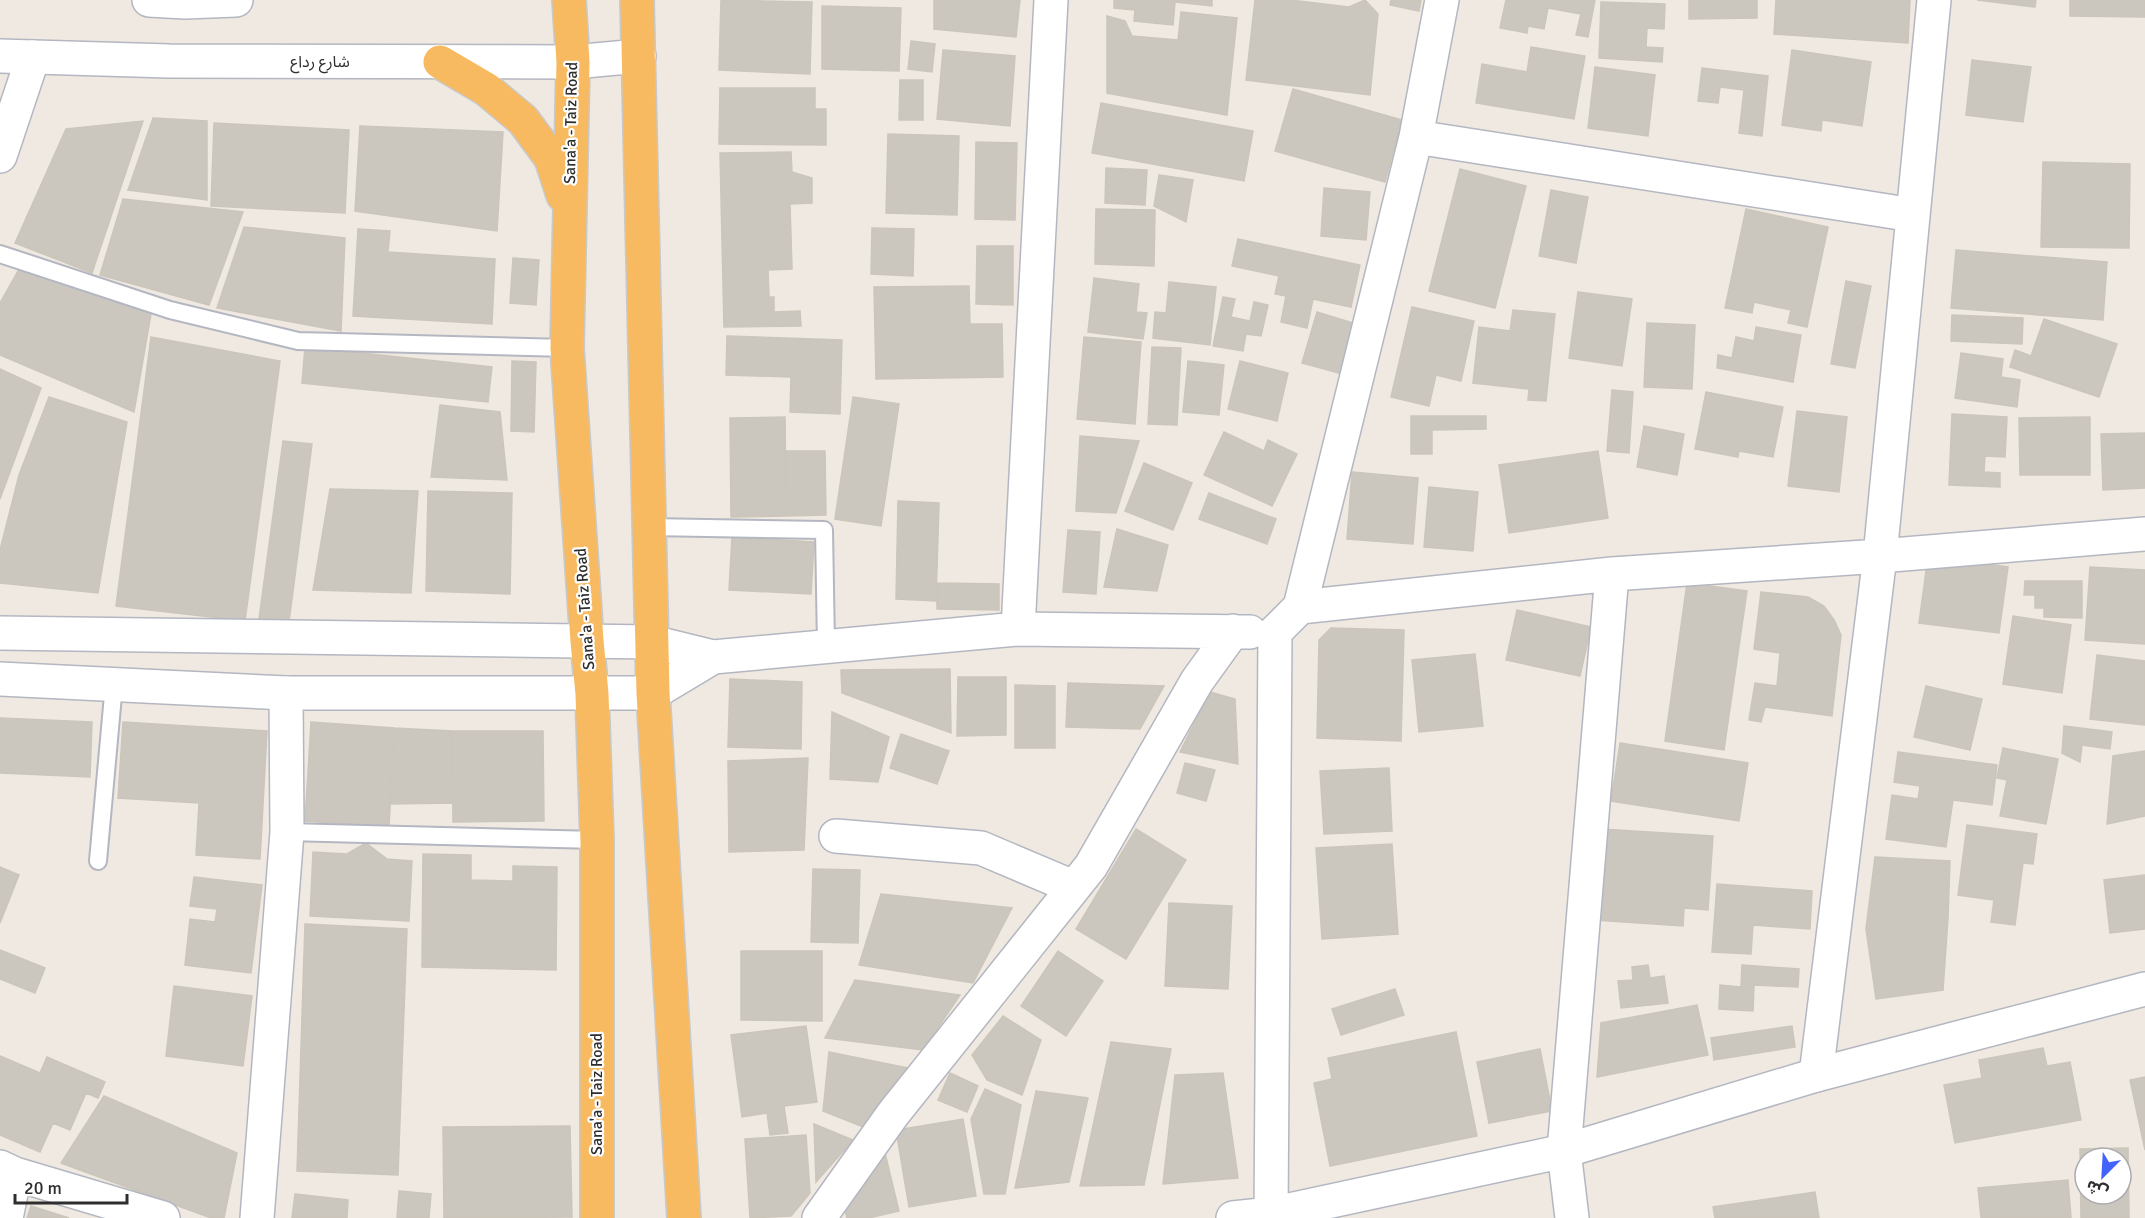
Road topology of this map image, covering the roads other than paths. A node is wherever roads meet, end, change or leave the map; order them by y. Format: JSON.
{"nodes":[{"id":1,"x":149,"y":0,"type":"edge"},
{"id":2,"x":236,"y":0,"type":"edge"},
{"id":3,"x":568,"y":0,"type":"edge"},
{"id":4,"x":637,"y":0,"type":"edge"},
{"id":5,"x":1051,"y":0,"type":"edge"},
{"id":6,"x":1442,"y":0,"type":"edge"},
{"id":7,"x":1934,"y":0,"type":"edge"},
{"id":8,"x":184,"y":1,"type":"edge"},
{"id":9,"x":0,"y":56,"type":"edge"},
{"id":10,"x":639,"y":56,"type":"junction"},
{"id":11,"x":33,"y":57,"type":"junction"},
{"id":12,"x":440,"y":62,"type":"junction"},
{"id":13,"x":573,"y":62,"type":"junction"},
{"id":14,"x":1416,"y":137,"type":"junction"},
{"id":15,"x":0,"y":156,"type":"edge"},
{"id":16,"x":1913,"y":215,"type":"junction"},
{"id":17,"x":569,"y":217,"type":"junction"},
{"id":18,"x":0,"y":254,"type":"edge"},
{"id":19,"x":567,"y":348,"type":"junction"},
{"id":20,"x":649,"y":527,"type":"junction"},
{"id":21,"x":2145,"y":534,"type":"edge"},
{"id":22,"x":1880,"y":556,"type":"junction"},
{"id":23,"x":1612,"y":574,"type":"junction"},
{"id":24,"x":1300,"y":607,"type":"junction"},
{"id":25,"x":1018,"y":628,"type":"junction"},
{"id":26,"x":1233,"y":631,"type":"junction"},
{"id":27,"x":1275,"y":632,"type":"junction"},
{"id":28,"x":0,"y":633,"type":"edge"},
{"id":29,"x":586,"y":641,"type":"junction"},
{"id":30,"x":652,"y":642,"type":"junction"},
{"id":31,"x":826,"y":646,"type":"junction"},
{"id":32,"x":712,"y":657,"type":"junction"},
{"id":33,"x":0,"y":679,"type":"edge"},
{"id":34,"x":114,"y":684,"type":"junction"},
{"id":35,"x":286,"y":693,"type":"junction"},
{"id":36,"x":653,"y":693,"type":"junction"},
{"id":37,"x":592,"y":694,"type":"junction"},
{"id":38,"x":286,"y":832,"type":"junction"},
{"id":39,"x":836,"y":836,"type":"dead end"},
{"id":40,"x":597,"y":840,"type":"junction"},
{"id":41,"x":98,"y":861,"type":"dead end"},
{"id":42,"x":1073,"y":888,"type":"junction"},
{"id":43,"x":2145,"y":989,"type":"edge"},
{"id":44,"x":1816,"y":1075,"type":"junction"},
{"id":45,"x":1564,"y":1151,"type":"junction"},
{"id":46,"x":8,"y":1171,"type":"edge"},
{"id":47,"x":1271,"y":1216,"type":"edge"},
{"id":48,"x":6,"y":1218,"type":"edge"},
{"id":49,"x":163,"y":1218,"type":"edge"},
{"id":50,"x":257,"y":1218,"type":"edge"},
{"id":51,"x":597,"y":1218,"type":"edge"},
{"id":52,"x":684,"y":1218,"type":"edge"},
{"id":53,"x":819,"y":1218,"type":"edge"},
{"id":54,"x":1233,"y":1218,"type":"edge"},
{"id":55,"x":1572,"y":1218,"type":"edge"}],
"edges":[{"from":1,"to":8,"type":"street"},
{"from":2,"to":8,"type":"street"},
{"from":3,"to":13,"type":"highway","name":"Sana'a - Taiz Road"},
{"from":4,"to":10,"type":"highway"},
{"from":5,"to":25,"type":"street"},
{"from":6,"to":14,"type":"street"},
{"from":7,"to":16,"type":"street"},
{"from":9,"to":11,"type":"street","name":"شارع رداع"},
{"from":10,"to":13,"type":"street","name":"شارع رداع"},
{"from":10,"to":20,"type":"highway"},
{"from":11,"to":12,"type":"street","name":"شارع رداع"},
{"from":11,"to":15,"type":"street"},
{"from":12,"to":13,"type":"street","name":"شارع رداع"},
{"from":12,"to":17,"type":"highway"},
{"from":13,"to":17,"type":"highway","name":"Sana'a - Taiz Road"},
{"from":14,"to":16,"type":"street"},
{"from":14,"to":24,"type":"street"},
{"from":16,"to":22,"type":"street"},
{"from":17,"to":19,"type":"highway","name":"Sana'a - Taiz Road"},
{"from":18,"to":19,"type":"lane"},
{"from":19,"to":29,"type":"highway","name":"Sana'a - Taiz Road"},
{"from":20,"to":30,"type":"highway"},
{"from":20,"to":31,"type":"lane"},
{"from":21,"to":22,"type":"street"},
{"from":22,"to":23,"type":"street"},
{"from":22,"to":44,"type":"street"},
{"from":23,"to":24,"type":"street"},
{"from":23,"to":45,"type":"street"},
{"from":24,"to":27,"type":"street"},
{"from":25,"to":26,"type":"street"},
{"from":25,"to":31,"type":"street"},
{"from":26,"to":27,"type":"street"},
{"from":26,"to":42,"type":"street"},
{"from":27,"to":47,"type":"street"},
{"from":28,"to":29,"type":"street"},
{"from":29,"to":30,"type":"street"},
{"from":29,"to":37,"type":"highway","name":"Sana'a - Taiz Road"},
{"from":30,"to":32,"type":"street"},
{"from":30,"to":36,"type":"highway"},
{"from":31,"to":32,"type":"street"},
{"from":32,"to":36,"type":"street"},
{"from":33,"to":34,"type":"street"},
{"from":34,"to":35,"type":"street"},
{"from":34,"to":41,"type":"lane"},
{"from":35,"to":37,"type":"street"},
{"from":35,"to":38,"type":"street"},
{"from":36,"to":37,"type":"street"},
{"from":36,"to":52,"type":"highway"},
{"from":37,"to":40,"type":"highway","name":"Sana'a - Taiz Road"},
{"from":38,"to":40,"type":"lane"},
{"from":38,"to":50,"type":"street"},
{"from":39,"to":42,"type":"street"},
{"from":40,"to":51,"type":"highway","name":"Sana'a - Taiz Road"},
{"from":42,"to":53,"type":"street"},
{"from":43,"to":44,"type":"street"},
{"from":44,"to":45,"type":"street"},
{"from":45,"to":47,"type":"street"},
{"from":45,"to":55,"type":"street"},
{"from":46,"to":48,"type":"street"},
{"from":46,"to":49,"type":"street"},
{"from":47,"to":54,"type":"street"}]}
